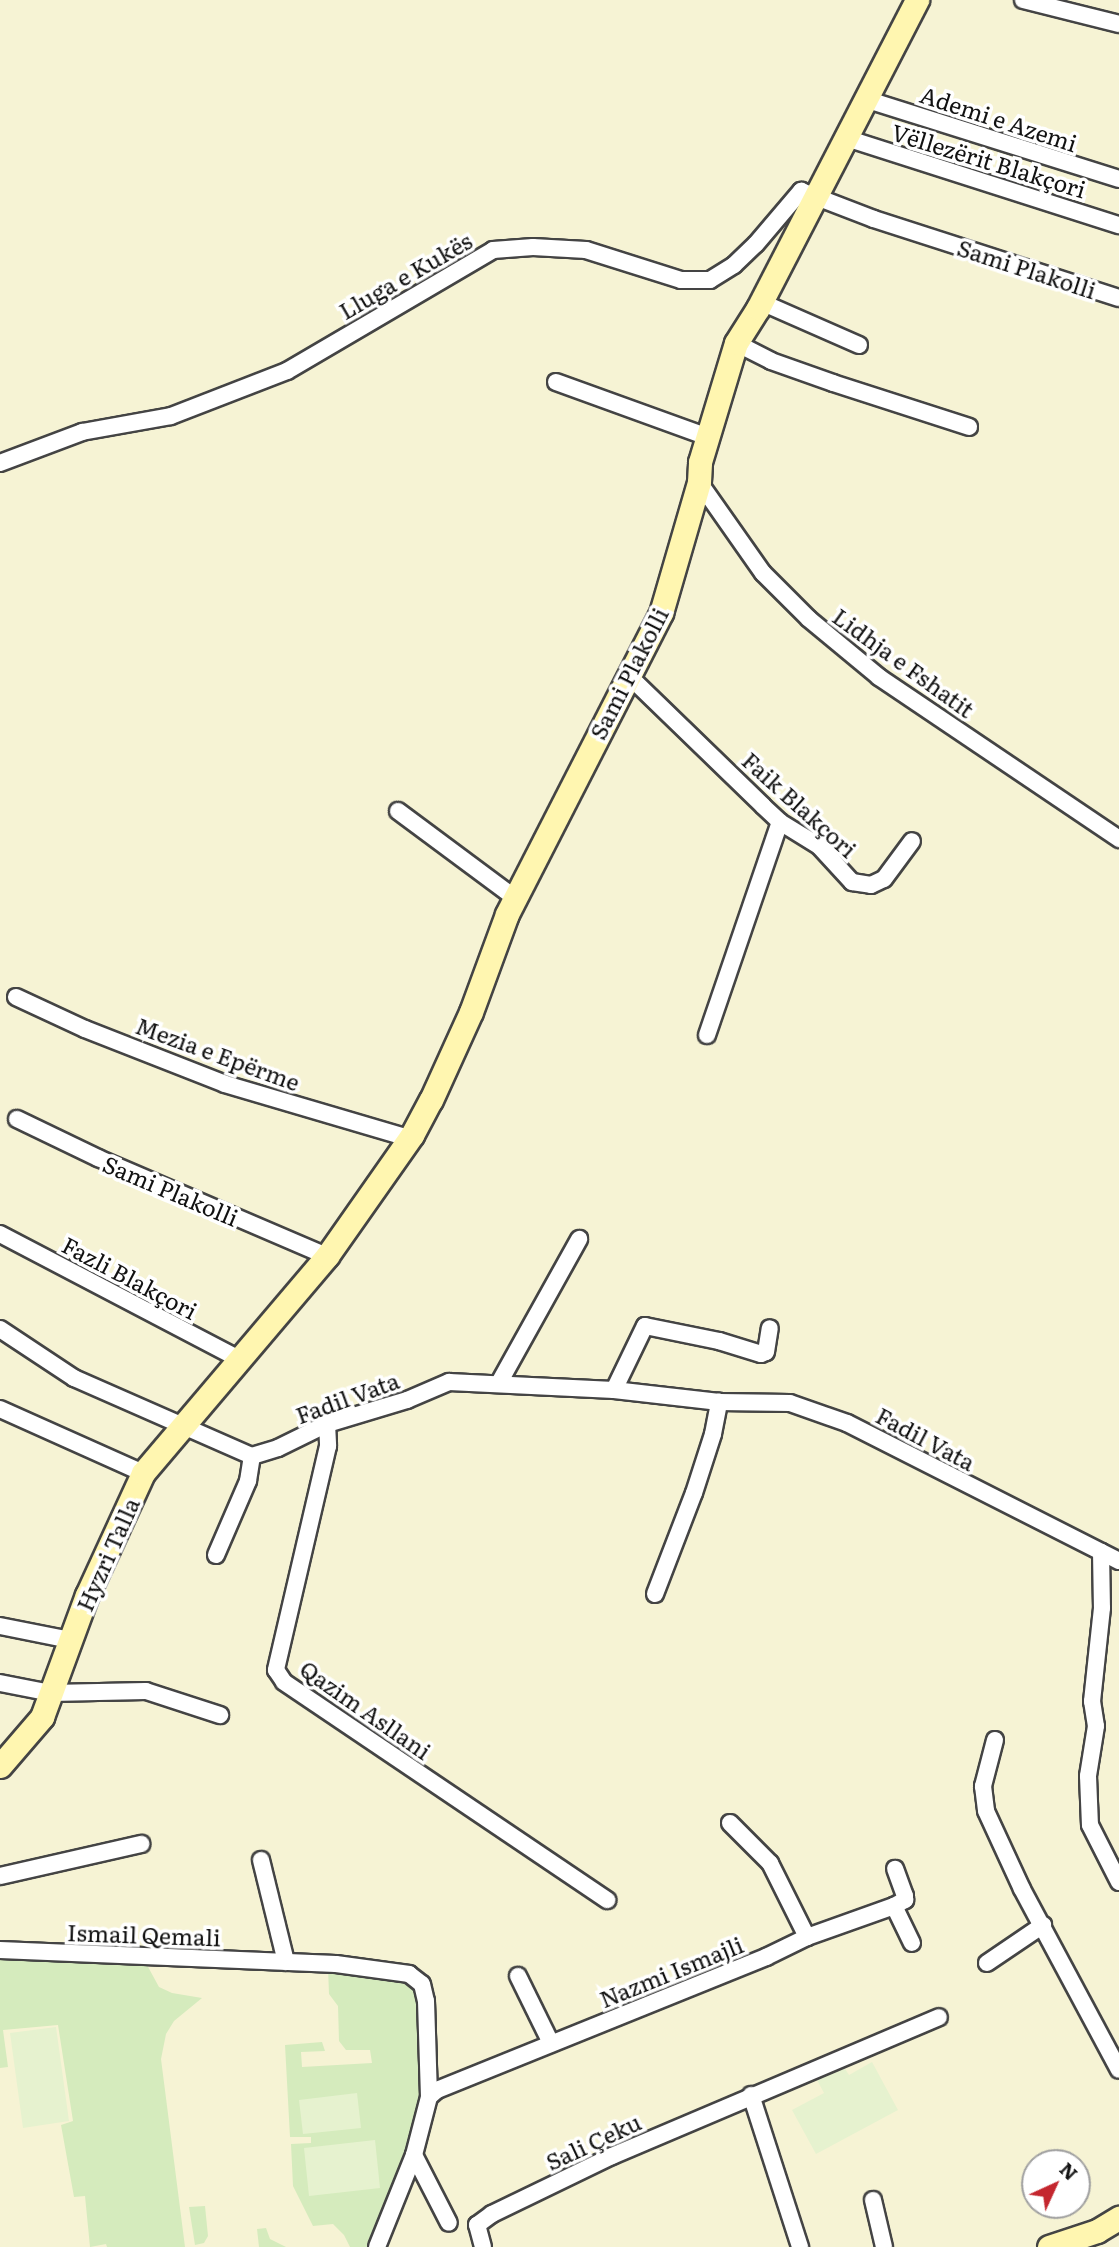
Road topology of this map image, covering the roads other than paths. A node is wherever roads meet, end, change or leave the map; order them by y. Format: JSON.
{"nodes":[{"id":1,"x":917,"y":0,"type":"edge"},
{"id":2,"x":1023,"y":0,"type":"edge"},
{"id":3,"x":1119,"y":24,"type":"edge"},
{"id":4,"x":865,"y":99,"type":"junction"},
{"id":5,"x":846,"y":138,"type":"junction"},
{"id":6,"x":1119,"y":179,"type":"edge"},
{"id":7,"x":816,"y":197,"type":"junction"},
{"id":8,"x":1119,"y":225,"type":"edge"},
{"id":9,"x":1119,"y":298,"type":"edge"},
{"id":10,"x":761,"y":302,"type":"junction"},
{"id":11,"x":737,"y":343,"type":"junction"},
{"id":12,"x":859,"y":345,"type":"dead end"},
{"id":13,"x":556,"y":382,"type":"dead end"},
{"id":14,"x":969,"y":427,"type":"dead end"},
{"id":15,"x":708,"y":437,"type":"junction"},
{"id":16,"x":0,"y":463,"type":"edge"},
{"id":17,"x":699,"y":482,"type":"junction"},
{"id":18,"x":628,"y":675,"type":"junction"},
{"id":19,"x":398,"y":811,"type":"dead end"},
{"id":20,"x":780,"y":822,"type":"junction"},
{"id":21,"x":1119,"y":839,"type":"edge"},
{"id":22,"x":912,"y":841,"type":"dead end"},
{"id":23,"x":515,"y":898,"type":"junction"},
{"id":24,"x":16,"y":997,"type":"dead end"},
{"id":25,"x":707,"y":1035,"type":"dead end"},
{"id":26,"x":17,"y":1119,"type":"dead end"},
{"id":27,"x":409,"y":1138,"type":"junction"},
{"id":28,"x":0,"y":1234,"type":"edge"},
{"id":29,"x":579,"y":1240,"type":"dead end"},
{"id":30,"x":327,"y":1256,"type":"junction"},
{"id":31,"x":770,"y":1328,"type":"dead end"},
{"id":32,"x":0,"y":1329,"type":"edge"},
{"id":33,"x":239,"y":1359,"type":"junction"},
{"id":34,"x":499,"y":1383,"type":"junction"},
{"id":35,"x":614,"y":1390,"type":"junction"},
{"id":36,"x":719,"y":1402,"type":"junction"},
{"id":37,"x":0,"y":1409,"type":"edge"},
{"id":38,"x":327,"y":1424,"type":"junction"},
{"id":39,"x":181,"y":1425,"type":"junction"},
{"id":40,"x":252,"y":1456,"type":"junction"},
{"id":41,"x":143,"y":1473,"type":"junction"},
{"id":42,"x":1101,"y":1552,"type":"junction"},
{"id":43,"x":216,"y":1555,"type":"dead end"},
{"id":44,"x":1119,"y":1560,"type":"edge"},
{"id":45,"x":655,"y":1594,"type":"dead end"},
{"id":46,"x":0,"y":1626,"type":"edge"},
{"id":47,"x":70,"y":1640,"type":"junction"},
{"id":48,"x":0,"y":1683,"type":"edge"},
{"id":49,"x":51,"y":1693,"type":"junction"},
{"id":50,"x":220,"y":1715,"type":"dead end"},
{"id":51,"x":995,"y":1740,"type":"dead end"},
{"id":52,"x":0,"y":1766,"type":"edge"},
{"id":53,"x":730,"y":1823,"type":"dead end"},
{"id":54,"x":141,"y":1844,"type":"dead end"},
{"id":55,"x":261,"y":1860,"type":"dead end"},
{"id":56,"x":895,"y":1869,"type":"dead end"},
{"id":57,"x":0,"y":1877,"type":"edge"},
{"id":58,"x":1119,"y":1882,"type":"edge"},
{"id":59,"x":607,"y":1900,"type":"dead end"},
{"id":60,"x":894,"y":1906,"type":"junction"},
{"id":61,"x":1043,"y":1925,"type":"junction"},
{"id":62,"x":807,"y":1937,"type":"junction"},
{"id":63,"x":912,"y":1943,"type":"dead end"},
{"id":64,"x":0,"y":1950,"type":"edge"},
{"id":65,"x":286,"y":1962,"type":"junction"},
{"id":66,"x":987,"y":1963,"type":"dead end"},
{"id":67,"x":517,"y":1976,"type":"dead end"},
{"id":68,"x":939,"y":2017,"type":"dead end"},
{"id":69,"x":551,"y":2043,"type":"junction"},
{"id":70,"x":1119,"y":2070,"type":"edge"},
{"id":71,"x":751,"y":2095,"type":"junction"},
{"id":72,"x":429,"y":2097,"type":"junction"},
{"id":73,"x":414,"y":2155,"type":"junction"},
{"id":74,"x":873,"y":2200,"type":"dead end"},
{"id":75,"x":1119,"y":2218,"type":"edge"},
{"id":76,"x":449,"y":2223,"type":"dead end"},
{"id":77,"x":1099,"y":2239,"type":"edge"},
{"id":78,"x":377,"y":2247,"type":"edge"},
{"id":79,"x":483,"y":2247,"type":"edge"},
{"id":80,"x":800,"y":2247,"type":"edge"},
{"id":81,"x":884,"y":2247,"type":"edge"},
{"id":82,"x":1049,"y":2247,"type":"edge"}],
"edges":[{"from":1,"to":4,"type":"street","name":"Sami Plakolli"},
{"from":2,"to":3,"type":"street"},
{"from":4,"to":5,"type":"street","name":"Sami Plakolli"},
{"from":4,"to":6,"type":"street","name":"Ademi e Azemi"},
{"from":5,"to":7,"type":"street","name":"Sami Plakolli"},
{"from":5,"to":8,"type":"street","name":"Vëllezërit Blakçori"},
{"from":7,"to":9,"type":"street","name":"Sami Plakolli"},
{"from":7,"to":10,"type":"street","name":"Sami Plakolli"},
{"from":7,"to":16,"type":"street","name":"Lluga e Kukës"},
{"from":10,"to":11,"type":"street","name":"Sami Plakolli"},
{"from":10,"to":12,"type":"street"},
{"from":11,"to":14,"type":"street"},
{"from":11,"to":15,"type":"street","name":"Sami Plakolli"},
{"from":13,"to":15,"type":"street"},
{"from":15,"to":17,"type":"street","name":"Sami Plakolli"},
{"from":17,"to":18,"type":"street","name":"Sami Plakolli"},
{"from":17,"to":21,"type":"street","name":"Lidhja e Fshatit"},
{"from":18,"to":20,"type":"street","name":"Faik Blakçori"},
{"from":18,"to":23,"type":"street","name":"Sami Plakolli"},
{"from":19,"to":23,"type":"street"},
{"from":20,"to":22,"type":"street","name":"Faik Blakçori"},
{"from":20,"to":25,"type":"street"},
{"from":23,"to":27,"type":"street","name":"Sami Plakolli"},
{"from":24,"to":27,"type":"street","name":"Mezia e Epërme"},
{"from":26,"to":30,"type":"street","name":"Sami Plakolli"},
{"from":27,"to":30,"type":"street","name":"Sami Plakolli"},
{"from":28,"to":33,"type":"street","name":"Fazli Blakçori"},
{"from":29,"to":34,"type":"street"},
{"from":30,"to":33,"type":"street","name":"Sami Plakolli"},
{"from":31,"to":35,"type":"street"},
{"from":32,"to":39,"type":"street"},
{"from":33,"to":39,"type":"street","name":"Sami Plakolli"},
{"from":34,"to":35,"type":"street","name":"Fadil Vata"},
{"from":34,"to":38,"type":"street","name":"Fadil Vata"},
{"from":35,"to":36,"type":"street","name":"Fadil Vata"},
{"from":36,"to":42,"type":"street","name":"Fadil Vata"},
{"from":36,"to":45,"type":"street"},
{"from":37,"to":41,"type":"street"},
{"from":38,"to":40,"type":"street","name":"Fadil Vata"},
{"from":38,"to":59,"type":"street","name":"Qazim Asllani"},
{"from":39,"to":40,"type":"street"},
{"from":39,"to":41,"type":"street","name":"Hyzri Talla"},
{"from":40,"to":43,"type":"street"},
{"from":41,"to":47,"type":"street","name":"Hyzri Talla"},
{"from":42,"to":44,"type":"street","name":"Fadil Vata"},
{"from":42,"to":58,"type":"street"},
{"from":46,"to":47,"type":"street"},
{"from":47,"to":49,"type":"street","name":"Hyzri Talla"},
{"from":48,"to":49,"type":"street"},
{"from":49,"to":50,"type":"street"},
{"from":49,"to":52,"type":"street","name":"Hyzri Talla"},
{"from":51,"to":61,"type":"street"},
{"from":53,"to":62,"type":"street"},
{"from":54,"to":57,"type":"street"},
{"from":55,"to":65,"type":"street"},
{"from":56,"to":60,"type":"street"},
{"from":60,"to":62,"type":"street","name":"Nazmi Ismajli"},
{"from":60,"to":63,"type":"street"},
{"from":61,"to":66,"type":"street"},
{"from":61,"to":70,"type":"street"},
{"from":62,"to":69,"type":"street","name":"Nazmi Ismajli"},
{"from":64,"to":65,"type":"street","name":"Ismail Qemali"},
{"from":65,"to":72,"type":"street","name":"Ismail Qemali"},
{"from":67,"to":69,"type":"street"},
{"from":68,"to":71,"type":"street","name":"Sali Çeku"},
{"from":69,"to":72,"type":"street","name":"Nazmi Ismajli"},
{"from":71,"to":79,"type":"street","name":"Sali Çeku"},
{"from":71,"to":80,"type":"street"},
{"from":72,"to":73,"type":"street","name":"Ismail Qemali"},
{"from":73,"to":76,"type":"street"},
{"from":73,"to":78,"type":"street","name":"Ismail Qemali"},
{"from":74,"to":81,"type":"street"},
{"from":75,"to":77,"type":"street"},
{"from":77,"to":82,"type":"street"}]}
